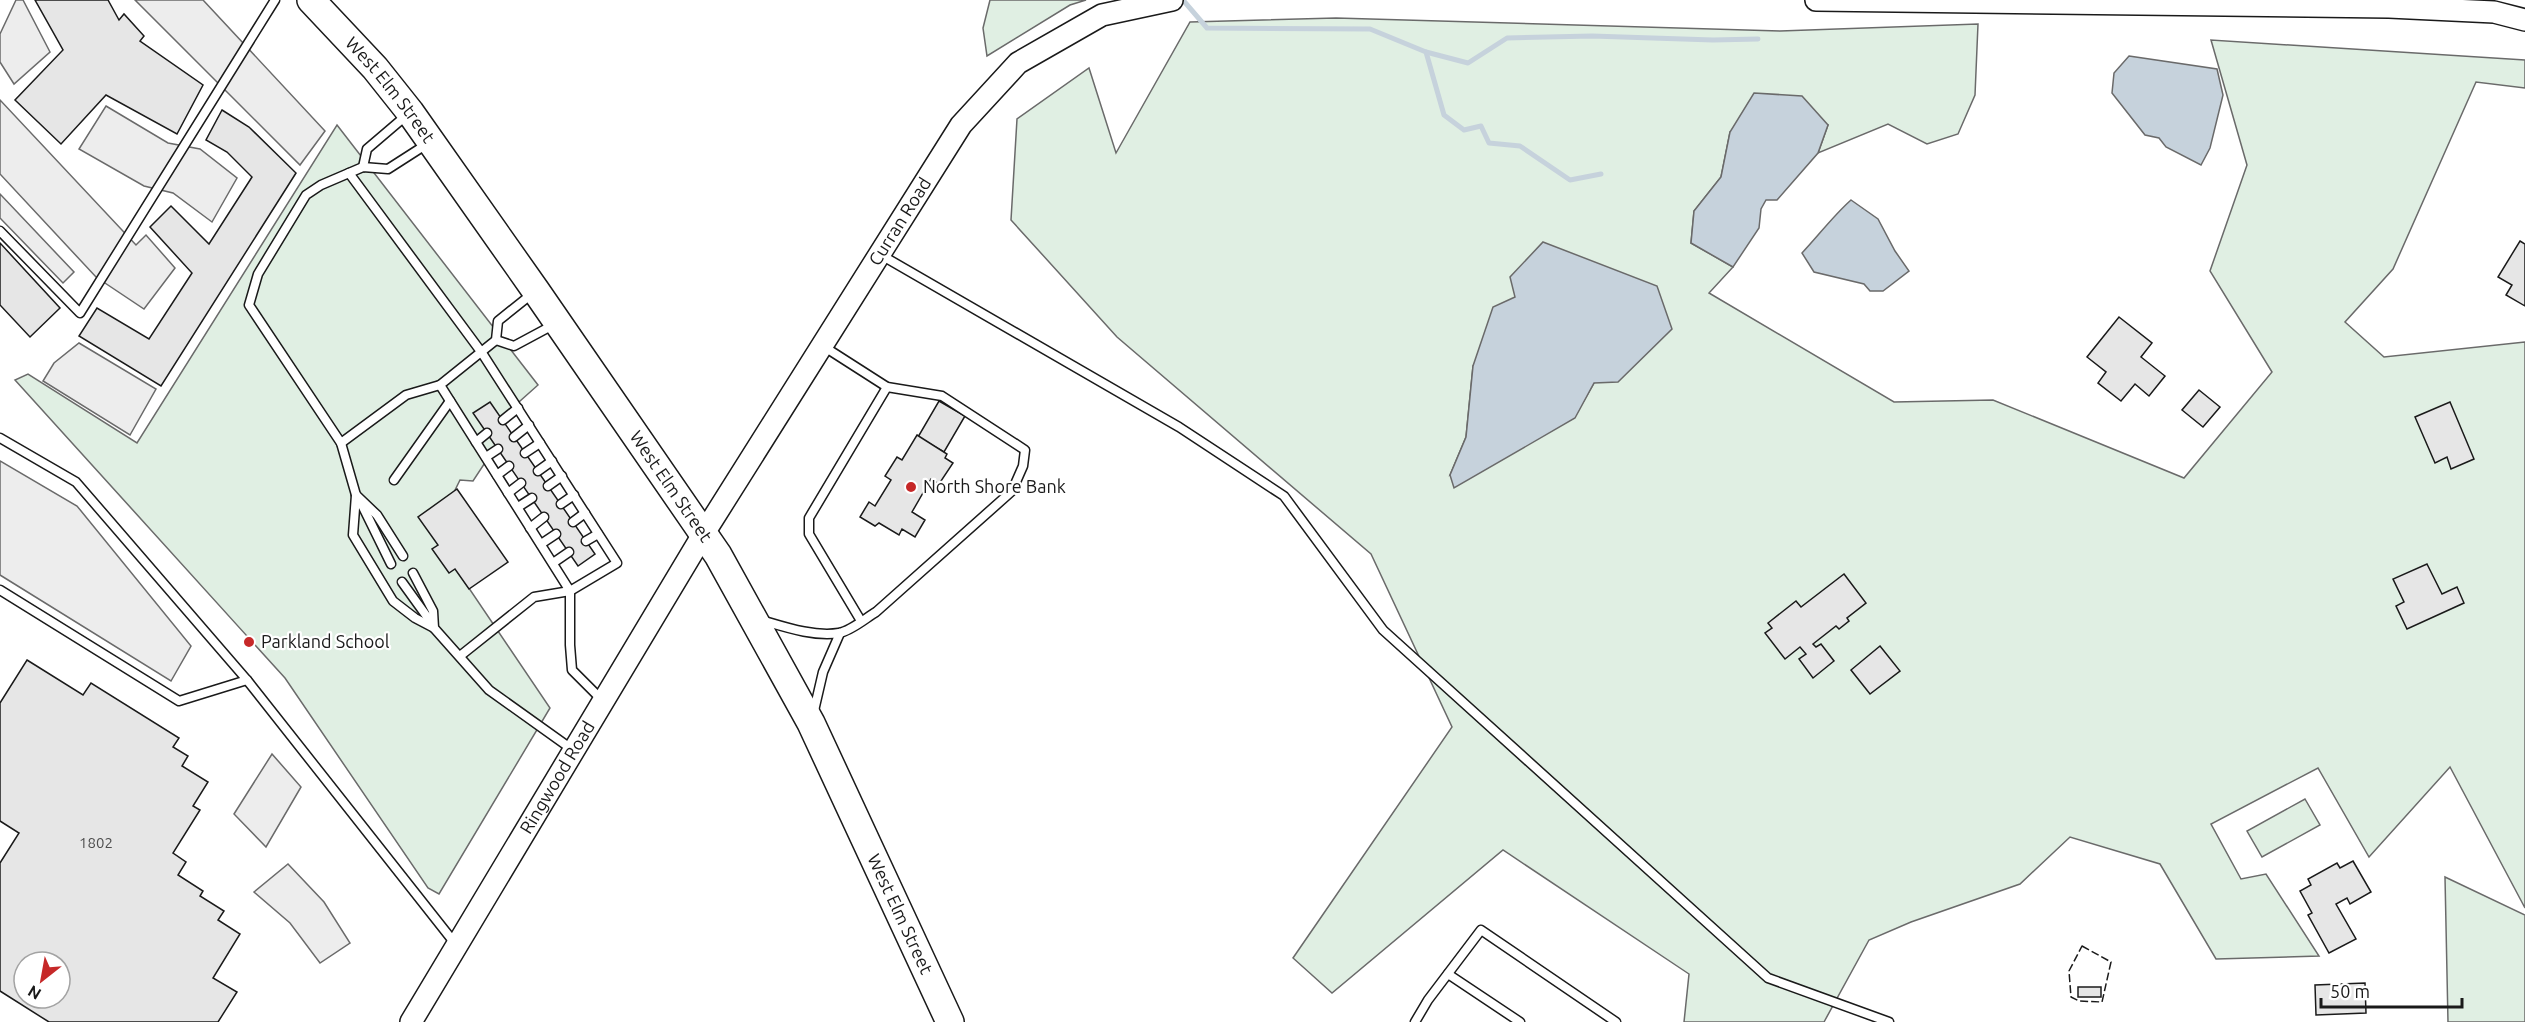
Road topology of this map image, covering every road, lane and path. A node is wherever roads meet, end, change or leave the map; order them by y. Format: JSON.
{"nodes":[{"id":1,"x":275,"y":0,"type":"edge"},
{"id":2,"x":311,"y":0,"type":"edge"},
{"id":3,"x":1172,"y":0,"type":"edge"},
{"id":4,"x":1816,"y":0,"type":"edge"},
{"id":5,"x":2525,"y":20,"type":"edge"},
{"id":6,"x":410,"y":112,"type":"junction"},
{"id":7,"x":431,"y":142,"type":"junction"},
{"id":8,"x":363,"y":166,"type":"junction"},
{"id":9,"x":349,"y":172,"type":"junction"},
{"id":10,"x":0,"y":231,"type":"edge"},
{"id":11,"x":881,"y":255,"type":"junction"},
{"id":12,"x":536,"y":291,"type":"junction"},
{"id":13,"x":558,"y":322,"type":"junction"},
{"id":14,"x":496,"y":340,"type":"junction"},
{"id":15,"x":823,"y":346,"type":"junction"},
{"id":16,"x":482,"y":353,"type":"junction"},
{"id":17,"x":440,"y":385,"type":"junction"},
{"id":18,"x":886,"y":387,"type":"junction"},
{"id":19,"x":450,"y":401,"type":"junction"},
{"id":20,"x":518,"y":408,"type":"junction"},
{"id":21,"x":502,"y":420,"type":"dead end"},
{"id":22,"x":529,"y":425,"type":"junction"},
{"id":23,"x":487,"y":433,"type":"dead end"},
{"id":24,"x":514,"y":436,"type":"dead end"},
{"id":25,"x":0,"y":438,"type":"edge"},
{"id":26,"x":476,"y":442,"type":"junction"},
{"id":27,"x":540,"y":442,"type":"junction"},
{"id":28,"x":341,"y":443,"type":"junction"},
{"id":29,"x":498,"y":449,"type":"dead end"},
{"id":30,"x":525,"y":453,"type":"dead end"},
{"id":31,"x":486,"y":457,"type":"junction"},
{"id":32,"x":552,"y":461,"type":"junction"},
{"id":33,"x":509,"y":466,"type":"dead end"},
{"id":34,"x":538,"y":471,"type":"dead end"},
{"id":35,"x":497,"y":475,"type":"junction"},
{"id":36,"x":562,"y":476,"type":"junction"},
{"id":37,"x":394,"y":480,"type":"dead end"},
{"id":38,"x":521,"y":483,"type":"dead end"},
{"id":39,"x":548,"y":486,"type":"dead end"},
{"id":40,"x":508,"y":493,"type":"junction"},
{"id":41,"x":356,"y":495,"type":"junction"},
{"id":42,"x":574,"y":495,"type":"junction"},
{"id":43,"x":531,"y":498,"type":"dead end"},
{"id":44,"x":561,"y":504,"type":"dead end"},
{"id":45,"x":518,"y":507,"type":"junction"},
{"id":46,"x":585,"y":513,"type":"junction"},
{"id":47,"x":544,"y":517,"type":"dead end"},
{"id":48,"x":573,"y":522,"type":"dead end"},
{"id":49,"x":530,"y":528,"type":"junction"},
{"id":50,"x":704,"y":533,"type":"junction"},
{"id":51,"x":556,"y":534,"type":"dead end"},
{"id":52,"x":598,"y":534,"type":"junction"},
{"id":53,"x":586,"y":541,"type":"dead end"},
{"id":54,"x":541,"y":544,"type":"junction"},
{"id":55,"x":569,"y":552,"type":"dead end"},
{"id":56,"x":403,"y":556,"type":"dead end"},
{"id":57,"x":553,"y":563,"type":"junction"},
{"id":58,"x":392,"y":564,"type":"dead end"},
{"id":59,"x":413,"y":573,"type":"dead end"},
{"id":60,"x":402,"y":582,"type":"dead end"},
{"id":61,"x":0,"y":590,"type":"edge"},
{"id":62,"x":570,"y":591,"type":"junction"},
{"id":63,"x":752,"y":618,"type":"junction"},
{"id":64,"x":861,"y":621,"type":"junction"},
{"id":65,"x":434,"y":628,"type":"junction"},
{"id":66,"x":840,"y":633,"type":"junction"},
{"id":67,"x":460,"y":656,"type":"junction"},
{"id":68,"x":247,"y":680,"type":"junction"},
{"id":69,"x":603,"y":702,"type":"junction"},
{"id":70,"x":812,"y":723,"type":"junction"},
{"id":71,"x":574,"y":751,"type":"junction"},
{"id":72,"x":457,"y":946,"type":"junction"},
{"id":73,"x":1448,"y":974,"type":"junction"},
{"id":74,"x":411,"y":1022,"type":"edge"},
{"id":75,"x":950,"y":1022,"type":"edge"},
{"id":76,"x":1415,"y":1022,"type":"edge"},
{"id":77,"x":1520,"y":1022,"type":"edge"},
{"id":78,"x":1616,"y":1022,"type":"edge"},
{"id":79,"x":1889,"y":1022,"type":"edge"}],
"edges":[{"from":1,"to":10,"type":"lane"},
{"from":2,"to":6,"type":"main road","name":"West Elm Street"},
{"from":3,"to":11,"type":"street","name":"Curran Road"},
{"from":4,"to":5,"type":"street"},
{"from":6,"to":7,"type":"main road","name":"West Elm Street"},
{"from":6,"to":8,"type":"lane"},
{"from":7,"to":8,"type":"lane"},
{"from":7,"to":12,"type":"main road","name":"West Elm Street"},
{"from":8,"to":9,"type":"lane"},
{"from":9,"to":16,"type":"lane"},
{"from":9,"to":28,"type":"lane"},
{"from":11,"to":15,"type":"street","name":"Curran Road"},
{"from":11,"to":79,"type":"lane"},
{"from":12,"to":13,"type":"main road","name":"West Elm Street"},
{"from":12,"to":14,"type":"lane"},
{"from":13,"to":14,"type":"lane"},
{"from":13,"to":50,"type":"main road","name":"West Elm Street"},
{"from":14,"to":16,"type":"lane"},
{"from":15,"to":18,"type":"lane"},
{"from":15,"to":50,"type":"street","name":"Curran Road"},
{"from":16,"to":17,"type":"lane"},
{"from":16,"to":20,"type":"lane"},
{"from":17,"to":19,"type":"lane"},
{"from":17,"to":28,"type":"lane"},
{"from":18,"to":64,"type":"lane"},
{"from":18,"to":64,"type":"lane"},
{"from":19,"to":26,"type":"lane"},
{"from":19,"to":37,"type":"lane"},
{"from":20,"to":21,"type":"lane"},
{"from":20,"to":22,"type":"lane"},
{"from":22,"to":24,"type":"lane"},
{"from":22,"to":27,"type":"lane"},
{"from":23,"to":26,"type":"lane"},
{"from":25,"to":68,"type":"lane"},
{"from":26,"to":31,"type":"lane"},
{"from":27,"to":30,"type":"lane"},
{"from":27,"to":32,"type":"lane"},
{"from":28,"to":41,"type":"lane"},
{"from":29,"to":31,"type":"lane"},
{"from":31,"to":35,"type":"lane"},
{"from":32,"to":34,"type":"lane"},
{"from":32,"to":36,"type":"lane"},
{"from":33,"to":35,"type":"lane"},
{"from":35,"to":40,"type":"lane"},
{"from":36,"to":39,"type":"lane"},
{"from":36,"to":42,"type":"lane"},
{"from":38,"to":40,"type":"lane"},
{"from":40,"to":45,"type":"lane"},
{"from":41,"to":56,"type":"lane"},
{"from":41,"to":58,"type":"lane"},
{"from":41,"to":65,"type":"lane"},
{"from":42,"to":44,"type":"lane"},
{"from":42,"to":46,"type":"lane"},
{"from":43,"to":45,"type":"lane"},
{"from":45,"to":49,"type":"lane"},
{"from":46,"to":48,"type":"lane"},
{"from":46,"to":52,"type":"lane"},
{"from":47,"to":49,"type":"lane"},
{"from":49,"to":54,"type":"lane"},
{"from":50,"to":63,"type":"main road","name":"West Elm Street"},
{"from":50,"to":69,"type":"street","name":"Ringwood Road"},
{"from":51,"to":54,"type":"lane"},
{"from":52,"to":53,"type":"lane"},
{"from":52,"to":62,"type":"lane"},
{"from":54,"to":57,"type":"lane"},
{"from":55,"to":57,"type":"lane"},
{"from":57,"to":62,"type":"lane"},
{"from":59,"to":65,"type":"lane"},
{"from":60,"to":65,"type":"lane"},
{"from":61,"to":68,"type":"lane"},
{"from":62,"to":67,"type":"lane"},
{"from":62,"to":69,"type":"lane"},
{"from":63,"to":66,"type":"lane"},
{"from":63,"to":70,"type":"main road","name":"West Elm Street"},
{"from":64,"to":66,"type":"lane"},
{"from":65,"to":67,"type":"lane"},
{"from":66,"to":70,"type":"lane"},
{"from":67,"to":71,"type":"lane"},
{"from":68,"to":72,"type":"lane"},
{"from":69,"to":71,"type":"street","name":"Ringwood Road"},
{"from":70,"to":75,"type":"main road","name":"West Elm Street"},
{"from":71,"to":72,"type":"street","name":"Ringwood Road"},
{"from":72,"to":74,"type":"street","name":"Ringwood Road"},
{"from":73,"to":76,"type":"lane"},
{"from":73,"to":77,"type":"lane"},
{"from":73,"to":78,"type":"lane"}]}
